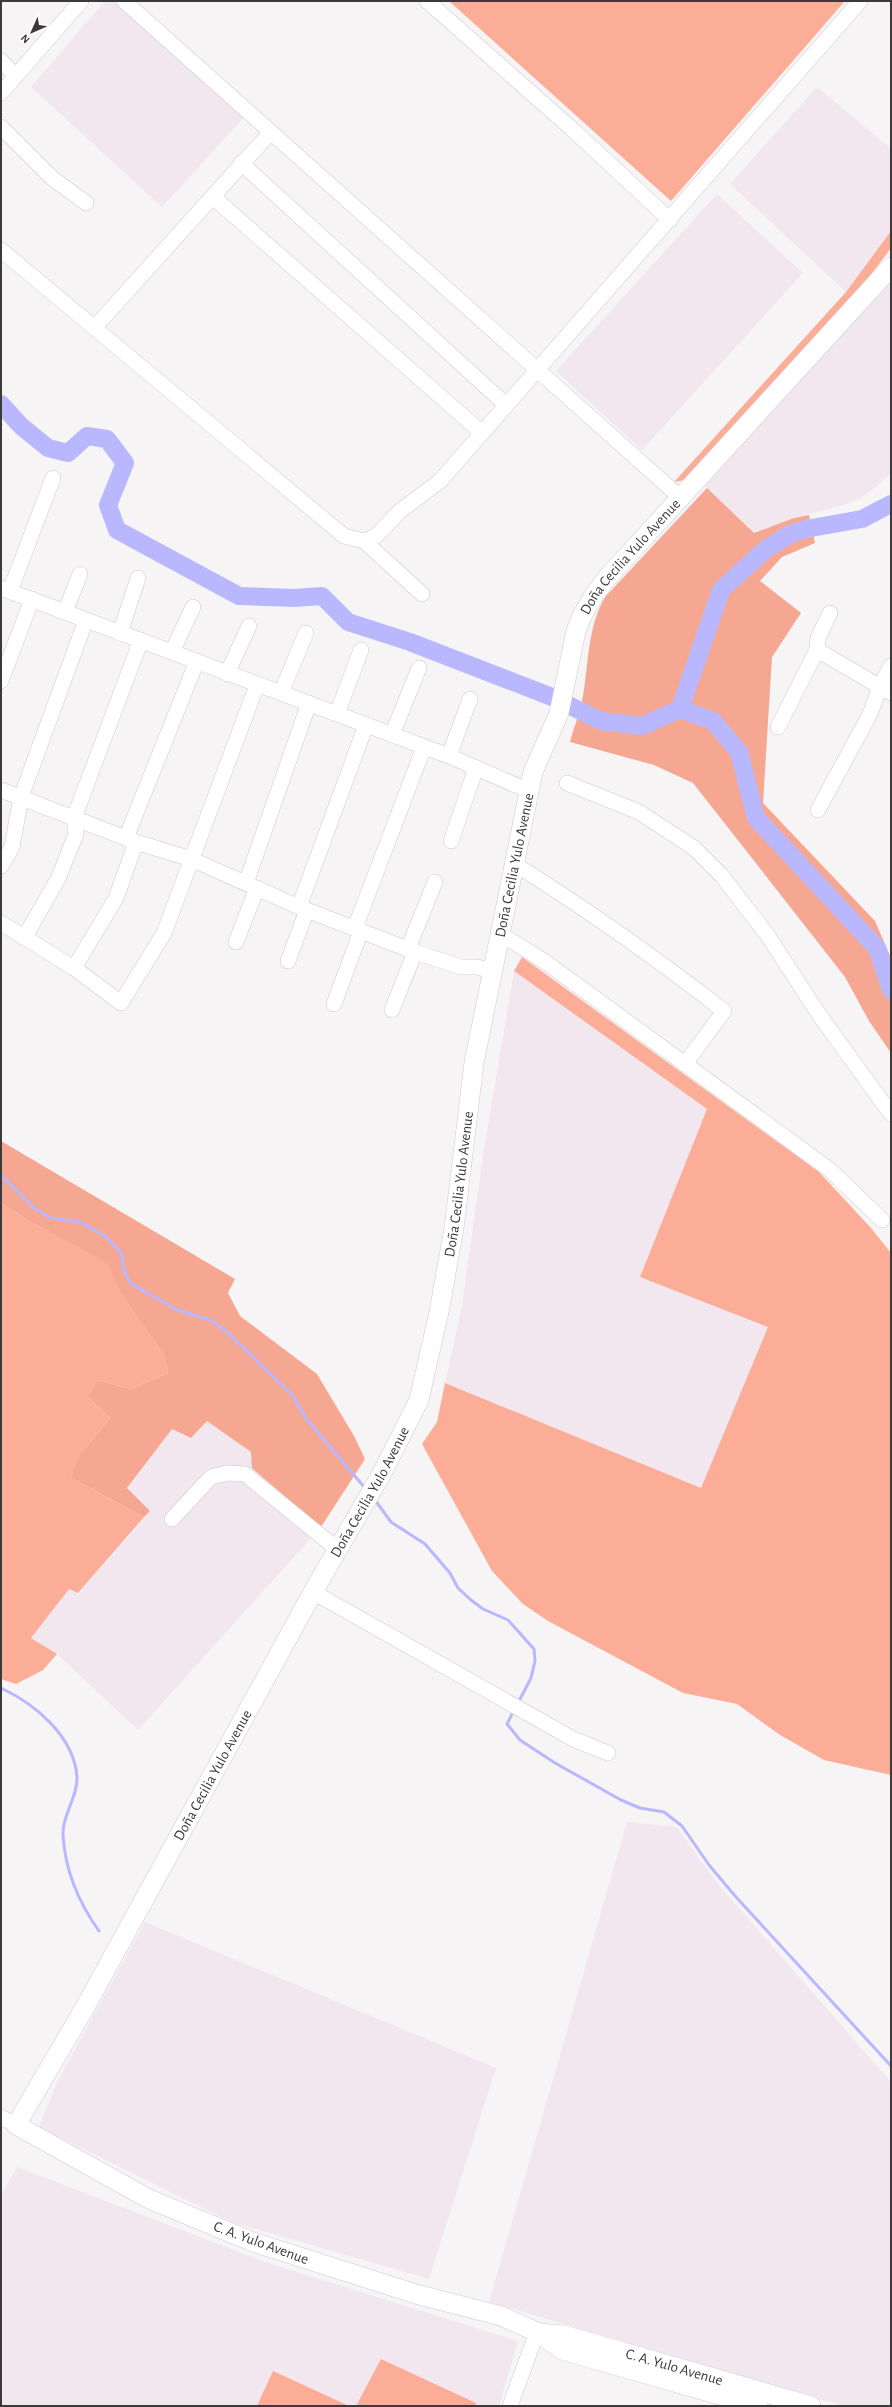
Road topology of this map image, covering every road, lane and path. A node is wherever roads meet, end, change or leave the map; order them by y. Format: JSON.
{"nodes":[{"id":1,"x":81,"y":1,"type":"edge"},
{"id":2,"x":124,"y":1,"type":"edge"},
{"id":3,"x":428,"y":1,"type":"edge"},
{"id":4,"x":860,"y":1,"type":"edge"},
{"id":5,"x":1,"y":61,"type":"edge"},
{"id":6,"x":16,"y":76,"type":"junction"},
{"id":7,"x":1,"y":93,"type":"edge"},
{"id":8,"x":1,"y":127,"type":"edge"},
{"id":9,"x":270,"y":133,"type":"junction"},
{"id":10,"x":241,"y":163,"type":"junction"},
{"id":11,"x":212,"y":197,"type":"junction"},
{"id":12,"x":86,"y":203,"type":"dead end"},
{"id":13,"x":670,"y":220,"type":"junction"},
{"id":14,"x":1,"y":250,"type":"edge"},
{"id":15,"x":891,"y":267,"type":"edge"},
{"id":16,"x":95,"y":327,"type":"junction"},
{"id":17,"x":536,"y":370,"type":"junction"},
{"id":18,"x":505,"y":404,"type":"junction"},
{"id":19,"x":481,"y":432,"type":"junction"},
{"id":20,"x":53,"y":478,"type":"dead end"},
{"id":21,"x":680,"y":498,"type":"junction"},
{"id":22,"x":364,"y":541,"type":"junction"},
{"id":23,"x":80,"y":574,"type":"dead end"},
{"id":24,"x":138,"y":578,"type":"dead end"},
{"id":25,"x":5,"y":589,"type":"edge"},
{"id":26,"x":422,"y":594,"type":"dead end"},
{"id":27,"x":32,"y":599,"type":"junction"},
{"id":28,"x":193,"y":607,"type":"dead end"},
{"id":29,"x":65,"y":612,"type":"junction"},
{"id":30,"x":830,"y":613,"type":"dead end"},
{"id":31,"x":86,"y":620,"type":"junction"},
{"id":32,"x":249,"y":626,"type":"dead end"},
{"id":33,"x":120,"y":633,"type":"junction"},
{"id":34,"x":306,"y":633,"type":"dead end"},
{"id":35,"x":141,"y":640,"type":"junction"},
{"id":36,"x":361,"y":650,"type":"dead end"},
{"id":37,"x":817,"y":650,"type":"junction"},
{"id":38,"x":172,"y":652,"type":"junction"},
{"id":39,"x":196,"y":661,"type":"junction"},
{"id":40,"x":891,"y":666,"type":"edge"},
{"id":41,"x":419,"y":668,"type":"dead end"},
{"id":42,"x":227,"y":674,"type":"junction"},
{"id":43,"x":1,"y":681,"type":"edge"},
{"id":44,"x":257,"y":685,"type":"junction"},
{"id":45,"x":885,"y":690,"type":"edge"},
{"id":46,"x":281,"y":693,"type":"junction"},
{"id":47,"x":470,"y":699,"type":"dead end"},
{"id":48,"x":309,"y":703,"type":"junction"},
{"id":49,"x":337,"y":714,"type":"junction"},
{"id":50,"x":366,"y":725,"type":"junction"},
{"id":51,"x":778,"y":728,"type":"dead end"},
{"id":52,"x":392,"y":735,"type":"junction"},
{"id":53,"x":424,"y":747,"type":"junction"},
{"id":54,"x":449,"y":756,"type":"junction"},
{"id":55,"x":476,"y":768,"type":"junction"},
{"id":56,"x":567,"y":783,"type":"dead end"},
{"id":57,"x":1,"y":790,"type":"edge"},
{"id":58,"x":529,"y":791,"type":"junction"},
{"id":59,"x":21,"y":797,"type":"junction"},
{"id":60,"x":818,"y":810,"type":"dead end"},
{"id":61,"x":74,"y":818,"type":"junction"},
{"id":62,"x":131,"y":840,"type":"junction"},
{"id":63,"x":451,"y":841,"type":"dead end"},
{"id":64,"x":192,"y":859,"type":"junction"},
{"id":65,"x":1,"y":866,"type":"edge"},
{"id":66,"x":516,"y":866,"type":"junction"},
{"id":67,"x":435,"y":882,"type":"dead end"},
{"id":68,"x":252,"y":885,"type":"junction"},
{"id":69,"x":303,"y":908,"type":"junction"},
{"id":70,"x":1,"y":923,"type":"edge"},
{"id":71,"x":358,"y":930,"type":"junction"},
{"id":72,"x":500,"y":933,"type":"junction"},
{"id":73,"x":24,"y":938,"type":"junction"},
{"id":74,"x":236,"y":942,"type":"dead end"},
{"id":75,"x":412,"y":951,"type":"junction"},
{"id":76,"x":288,"y":961,"type":"dead end"},
{"id":77,"x":74,"y":968,"type":"junction"},
{"id":78,"x":491,"y":976,"type":"junction"},
{"id":79,"x":334,"y":1004,"type":"dead end"},
{"id":80,"x":392,"y":1010,"type":"dead end"},
{"id":81,"x":685,"y":1064,"type":"junction"},
{"id":82,"x":891,"y":1114,"type":"edge"},
{"id":83,"x":882,"y":1220,"type":"dead end"},
{"id":84,"x":172,"y":1519,"type":"dead end"},
{"id":85,"x":337,"y":1549,"type":"junction"},
{"id":86,"x":313,"y":1592,"type":"junction"},
{"id":87,"x":608,"y":1753,"type":"dead end"},
{"id":88,"x":8,"y":2121,"type":"edge"},
{"id":89,"x":536,"y":2332,"type":"junction"},
{"id":90,"x":510,"y":2406,"type":"edge"},
{"id":91,"x":758,"y":2406,"type":"edge"},
{"id":92,"x":811,"y":2406,"type":"edge"}],
"edges":[{"from":1,"to":6,"type":"street"},
{"from":2,"to":9,"type":"street"},
{"from":3,"to":13,"type":"street"},
{"from":4,"to":13,"type":"street"},
{"from":5,"to":6,"type":"street"},
{"from":6,"to":7,"type":"street"},
{"from":8,"to":12,"type":"street"},
{"from":9,"to":10,"type":"street"},
{"from":9,"to":17,"type":"street"},
{"from":10,"to":11,"type":"street"},
{"from":10,"to":18,"type":"street"},
{"from":11,"to":16,"type":"street"},
{"from":11,"to":19,"type":"street"},
{"from":13,"to":17,"type":"street"},
{"from":14,"to":16,"type":"street"},
{"from":15,"to":21,"type":"main road","name":"Doña Cecilia Yulo Avenue"},
{"from":16,"to":22,"type":"street"},
{"from":17,"to":18,"type":"street"},
{"from":17,"to":21,"type":"street"},
{"from":18,"to":19,"type":"street"},
{"from":19,"to":22,"type":"street"},
{"from":20,"to":25,"type":"street"},
{"from":21,"to":58,"type":"main road","name":"Doña Cecilia Yulo Avenue"},
{"from":22,"to":26,"type":"street"},
{"from":23,"to":29,"type":"street"},
{"from":24,"to":33,"type":"street"},
{"from":25,"to":27,"type":"street"},
{"from":27,"to":29,"type":"street"},
{"from":27,"to":43,"type":"street"},
{"from":28,"to":38,"type":"street"},
{"from":29,"to":31,"type":"street"},
{"from":30,"to":37,"type":"street"},
{"from":31,"to":33,"type":"street"},
{"from":31,"to":59,"type":"street"},
{"from":32,"to":42,"type":"street"},
{"from":33,"to":35,"type":"street"},
{"from":34,"to":46,"type":"street"},
{"from":35,"to":38,"type":"street"},
{"from":35,"to":61,"type":"street"},
{"from":36,"to":49,"type":"street"},
{"from":37,"to":45,"type":"street"},
{"from":37,"to":51,"type":"street"},
{"from":38,"to":39,"type":"street"},
{"from":39,"to":42,"type":"street"},
{"from":39,"to":62,"type":"street"},
{"from":40,"to":45,"type":"street"},
{"from":41,"to":52,"type":"street"},
{"from":42,"to":44,"type":"street"},
{"from":44,"to":46,"type":"street"},
{"from":44,"to":64,"type":"street"},
{"from":45,"to":60,"type":"street"},
{"from":46,"to":48,"type":"street"},
{"from":47,"to":54,"type":"street"},
{"from":48,"to":49,"type":"street"},
{"from":48,"to":68,"type":"street"},
{"from":49,"to":50,"type":"street"},
{"from":50,"to":52,"type":"street"},
{"from":50,"to":69,"type":"street"},
{"from":52,"to":53,"type":"street"},
{"from":53,"to":54,"type":"street"},
{"from":53,"to":71,"type":"street"},
{"from":54,"to":55,"type":"street"},
{"from":55,"to":58,"type":"street"},
{"from":55,"to":63,"type":"street"},
{"from":56,"to":82,"type":"street"},
{"from":57,"to":59,"type":"street"},
{"from":58,"to":66,"type":"main road","name":"Doña Cecilia Yulo Avenue"},
{"from":59,"to":61,"type":"street"},
{"from":59,"to":65,"type":"street"},
{"from":61,"to":62,"type":"street"},
{"from":61,"to":73,"type":"street"},
{"from":62,"to":64,"type":"street"},
{"from":62,"to":77,"type":"street"},
{"from":64,"to":68,"type":"street"},
{"from":64,"to":77,"type":"street"},
{"from":66,"to":72,"type":"main road","name":"Doña Cecilia Yulo Avenue"},
{"from":66,"to":81,"type":"street"},
{"from":67,"to":75,"type":"street"},
{"from":68,"to":69,"type":"street"},
{"from":68,"to":74,"type":"street"},
{"from":69,"to":71,"type":"street"},
{"from":69,"to":76,"type":"street"},
{"from":70,"to":73,"type":"street"},
{"from":71,"to":75,"type":"street"},
{"from":71,"to":79,"type":"street"},
{"from":72,"to":78,"type":"main road","name":"Doña Cecilia Yulo Avenue"},
{"from":72,"to":81,"type":"street"},
{"from":73,"to":77,"type":"street"},
{"from":75,"to":78,"type":"street"},
{"from":75,"to":80,"type":"street"},
{"from":78,"to":85,"type":"main road","name":"Doña Cecilia Yulo Avenue"},
{"from":81,"to":83,"type":"street"},
{"from":84,"to":85,"type":"street"},
{"from":85,"to":86,"type":"main road","name":"Doña Cecilia Yulo Avenue"},
{"from":86,"to":87,"type":"street"},
{"from":86,"to":88,"type":"main road","name":"Doña Cecilia Yulo Avenue"},
{"from":88,"to":89,"type":"main road","name":"C. A. Yulo Avenue"},
{"from":89,"to":90,"type":"street"},
{"from":89,"to":91,"type":"main road","name":"C. A. Yulo Avenue"},
{"from":89,"to":92,"type":"main road","name":"C. A. Yulo Avenue"}]}
